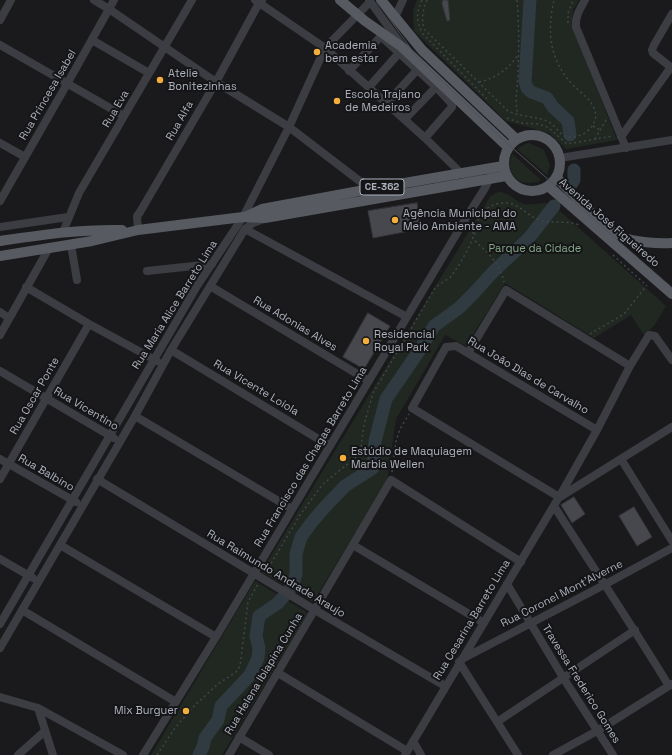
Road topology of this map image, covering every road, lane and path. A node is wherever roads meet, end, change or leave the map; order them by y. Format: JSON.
{"nodes":[{"id":1,"x":11,"y":0,"type":"edge"},
{"id":2,"x":94,"y":0,"type":"edge"},
{"id":3,"x":114,"y":0,"type":"edge"},
{"id":4,"x":192,"y":0,"type":"edge"},
{"id":5,"x":340,"y":0,"type":"edge"},
{"id":6,"x":382,"y":0,"type":"edge"},
{"id":7,"x":403,"y":0,"type":"edge"},
{"id":8,"x":422,"y":0,"type":"edge"},
{"id":9,"x":427,"y":0,"type":"edge"},
{"id":10,"x":517,"y":0,"type":"edge"},
{"id":11,"x":554,"y":0,"type":"edge"},
{"id":12,"x":585,"y":0,"type":"edge"},
{"id":13,"x":259,"y":1,"type":"edge"},
{"id":14,"x":369,"y":1,"type":"edge"},
{"id":15,"x":109,"y":9,"type":"junction"},
{"id":16,"x":672,"y":14,"type":"edge"},
{"id":17,"x":395,"y":17,"type":"junction"},
{"id":18,"x":361,"y":18,"type":"junction"},
{"id":19,"x":0,"y":20,"type":"edge"},
{"id":20,"x":381,"y":36,"type":"junction"},
{"id":21,"x":92,"y":40,"type":"junction"},
{"id":22,"x":0,"y":45,"type":"edge"},
{"id":23,"x":164,"y":47,"type":"junction"},
{"id":24,"x":325,"y":48,"type":"junction"},
{"id":25,"x":400,"y":50,"type":"junction"},
{"id":26,"x":519,"y":54,"type":"junction"},
{"id":27,"x":671,"y":68,"type":"edge"},
{"id":28,"x":349,"y":70,"type":"junction"},
{"id":29,"x":417,"y":70,"type":"junction"},
{"id":30,"x":149,"y":73,"type":"junction"},
{"id":31,"x":216,"y":82,"type":"junction"},
{"id":32,"x":479,"y":82,"type":"junction"},
{"id":33,"x":67,"y":84,"type":"junction"},
{"id":34,"x":369,"y":87,"type":"junction"},
{"id":35,"x":436,"y":87,"type":"junction"},
{"id":36,"x":489,"y":101,"type":"dead end"},
{"id":37,"x":387,"y":103,"type":"junction"},
{"id":38,"x":124,"y":116,"type":"junction"},
{"id":39,"x":518,"y":116,"type":"junction"},
{"id":40,"x":506,"y":118,"type":"dead end"},
{"id":41,"x":405,"y":120,"type":"junction"},
{"id":42,"x":606,"y":120,"type":"dead end"},
{"id":43,"x":593,"y":126,"type":"junction"},
{"id":44,"x":289,"y":127,"type":"junction"},
{"id":45,"x":600,"y":130,"type":"junction"},
{"id":46,"x":612,"y":136,"type":"dead end"},
{"id":47,"x":621,"y":137,"type":"junction"},
{"id":48,"x":425,"y":138,"type":"junction"},
{"id":49,"x":516,"y":139,"type":"junction"},
{"id":50,"x":595,"y":139,"type":"junction"},
{"id":51,"x":672,"y":140,"type":"edge"},
{"id":52,"x":0,"y":142,"type":"edge"},
{"id":53,"x":508,"y":147,"type":"junction"},
{"id":54,"x":626,"y":148,"type":"junction"},
{"id":55,"x":25,"y":157,"type":"junction"},
{"id":56,"x":560,"y":158,"type":"junction"},
{"id":57,"x":502,"y":170,"type":"junction"},
{"id":58,"x":461,"y":173,"type":"junction"},
{"id":59,"x":556,"y":177,"type":"junction"},
{"id":60,"x":490,"y":179,"type":"junction"},
{"id":61,"x":548,"y":186,"type":"junction"},
{"id":62,"x":370,"y":189,"type":"junction"},
{"id":63,"x":0,"y":201,"type":"edge"},
{"id":64,"x":68,"y":217,"type":"junction"},
{"id":65,"x":243,"y":217,"type":"junction"},
{"id":66,"x":265,"y":218,"type":"junction"},
{"id":67,"x":466,"y":218,"type":"junction"},
{"id":68,"x":0,"y":227,"type":"edge"},
{"id":69,"x":584,"y":228,"type":"dead end"},
{"id":70,"x":245,"y":229,"type":"junction"},
{"id":71,"x":138,"y":230,"type":"junction"},
{"id":72,"x":63,"y":232,"type":"junction"},
{"id":73,"x":473,"y":239,"type":"junction"},
{"id":74,"x":0,"y":241,"type":"edge"},
{"id":75,"x":672,"y":243,"type":"edge"},
{"id":76,"x":71,"y":245,"type":"junction"},
{"id":77,"x":49,"y":248,"type":"junction"},
{"id":78,"x":612,"y":254,"type":"dead end"},
{"id":79,"x":0,"y":256,"type":"edge"},
{"id":80,"x":212,"y":264,"type":"junction"},
{"id":81,"x":147,"y":271,"type":"dead end"},
{"id":82,"x":77,"y":280,"type":"dead end"},
{"id":83,"x":650,"y":282,"type":"junction"},
{"id":84,"x":210,"y":286,"type":"junction"},
{"id":85,"x":26,"y":287,"type":"junction"},
{"id":86,"x":506,"y":290,"type":"junction"},
{"id":87,"x":672,"y":294,"type":"edge"},
{"id":88,"x":0,"y":312,"type":"edge"},
{"id":89,"x":407,"y":317,"type":"junction"},
{"id":90,"x":9,"y":318,"type":"junction"},
{"id":91,"x":89,"y":324,"type":"junction"},
{"id":92,"x":0,"y":335,"type":"edge"},
{"id":93,"x":584,"y":338,"type":"junction"},
{"id":94,"x":171,"y":350,"type":"junction"},
{"id":95,"x":468,"y":353,"type":"junction"},
{"id":96,"x":154,"y":359,"type":"junction"},
{"id":97,"x":672,"y":360,"type":"edge"},
{"id":98,"x":163,"y":365,"type":"junction"},
{"id":99,"x":630,"y":366,"type":"junction"},
{"id":100,"x":0,"y":371,"type":"edge"},
{"id":101,"x":369,"y":382,"type":"junction"},
{"id":102,"x":46,"y":398,"type":"junction"},
{"id":103,"x":412,"y":408,"type":"junction"},
{"id":104,"x":135,"y":416,"type":"junction"},
{"id":105,"x":672,"y":427,"type":"edge"},
{"id":106,"x":597,"y":430,"type":"junction"},
{"id":107,"x":110,"y":436,"type":"junction"},
{"id":108,"x":120,"y":442,"type":"junction"},
{"id":109,"x":330,"y":446,"type":"junction"},
{"id":110,"x":0,"y":459,"type":"edge"},
{"id":111,"x":621,"y":459,"type":"junction"},
{"id":112,"x":9,"y":464,"type":"junction"},
{"id":113,"x":0,"y":479,"type":"edge"},
{"id":114,"x":97,"y":479,"type":"junction"},
{"id":115,"x":391,"y":480,"type":"junction"},
{"id":116,"x":561,"y":494,"type":"junction"},
{"id":117,"x":72,"y":501,"type":"junction"},
{"id":118,"x":82,"y":506,"type":"junction"},
{"id":119,"x":554,"y":506,"type":"junction"},
{"id":120,"x":292,"y":509,"type":"junction"},
{"id":121,"x":672,"y":540,"type":"edge"},
{"id":122,"x":60,"y":545,"type":"junction"},
{"id":123,"x":353,"y":546,"type":"junction"},
{"id":124,"x":672,"y":548,"type":"edge"},
{"id":125,"x":0,"y":559,"type":"edge"},
{"id":126,"x":521,"y":562,"type":"junction"},
{"id":127,"x":254,"y":573,"type":"junction"},
{"id":128,"x":29,"y":576,"type":"junction"},
{"id":129,"x":262,"y":578,"type":"junction"},
{"id":130,"x":39,"y":581,"type":"junction"},
{"id":131,"x":507,"y":584,"type":"junction"},
{"id":132,"x":604,"y":585,"type":"junction"},
{"id":133,"x":22,"y":610,"type":"junction"},
{"id":134,"x":315,"y":610,"type":"junction"},
{"id":135,"x":484,"y":623,"type":"junction"},
{"id":136,"x":530,"y":623,"type":"junction"},
{"id":137,"x":0,"y":624,"type":"edge"},
{"id":138,"x":635,"y":630,"type":"junction"},
{"id":139,"x":216,"y":637,"type":"junction"},
{"id":140,"x":0,"y":648,"type":"edge"},
{"id":141,"x":460,"y":661,"type":"junction"},
{"id":142,"x":278,"y":673,"type":"junction"},
{"id":143,"x":564,"y":679,"type":"junction"},
{"id":144,"x":670,"y":685,"type":"edge"},
{"id":145,"x":445,"y":686,"type":"junction"},
{"id":146,"x":0,"y":697,"type":"edge"},
{"id":147,"x":176,"y":702,"type":"junction"},
{"id":148,"x":38,"y":708,"type":"junction"},
{"id":149,"x":497,"y":722,"type":"junction"},
{"id":150,"x":597,"y":730,"type":"junction"},
{"id":151,"x":45,"y":731,"type":"junction"},
{"id":152,"x":239,"y":737,"type":"junction"},
{"id":153,"x":413,"y":741,"type":"junction"},
{"id":154,"x":406,"y":753,"type":"edge"},
{"id":155,"x":18,"y":755,"type":"edge"},
{"id":156,"x":53,"y":755,"type":"edge"},
{"id":157,"x":123,"y":755,"type":"edge"},
{"id":158,"x":143,"y":755,"type":"edge"},
{"id":159,"x":157,"y":755,"type":"edge"},
{"id":160,"x":229,"y":755,"type":"edge"},
{"id":161,"x":269,"y":755,"type":"edge"},
{"id":162,"x":421,"y":755,"type":"edge"},
{"id":163,"x":518,"y":755,"type":"edge"},
{"id":164,"x":553,"y":755,"type":"edge"},
{"id":165,"x":613,"y":755,"type":"edge"}],
"edges":[{"from":1,"to":19,"type":"street"},
{"from":2,"to":15,"type":"street"},
{"from":3,"to":15,"type":"street","name":"Rua Princesa Isabel"},
{"from":4,"to":23,"type":"street","name":"Rua Eva"},
{"from":5,"to":18,"type":"main road"},
{"from":6,"to":17,"type":"main road"},
{"from":7,"to":17,"type":"street"},
{"from":8,"to":36,"type":"path"},
{"from":9,"to":32,"type":"path"},
{"from":10,"to":26,"type":"path"},
{"from":11,"to":43,"type":"path"},
{"from":12,"to":47,"type":"street"},
{"from":13,"to":24,"type":"street"},
{"from":13,"to":31,"type":"street","name":"Rua Alfa"},
{"from":14,"to":18,"type":"street","name":"Rua Maria Alice Barreto Lima"},
{"from":14,"to":25,"type":"street"},
{"from":15,"to":21,"type":"street","name":"Rua Princesa Isabel"},
{"from":15,"to":23,"type":"street"},
{"from":16,"to":27,"type":"street"},
{"from":17,"to":49,"type":"main road"},
{"from":18,"to":20,"type":"street"},
{"from":18,"to":24,"type":"street","name":"Rua Maria Alice Barreto Lima"},
{"from":18,"to":25,"type":"main road"},
{"from":20,"to":25,"type":"street"},
{"from":20,"to":28,"type":"street"},
{"from":21,"to":30,"type":"street"},
{"from":21,"to":33,"type":"street","name":"Rua Princesa Isabel"},
{"from":22,"to":33,"type":"street"},
{"from":23,"to":30,"type":"street","name":"Rua Eva"},
{"from":23,"to":31,"type":"street"},
{"from":24,"to":28,"type":"street"},
{"from":24,"to":44,"type":"street","name":"Rua Maria Alice Barreto Lima"},
{"from":25,"to":29,"type":"street"},
{"from":25,"to":34,"type":"street"},
{"from":25,"to":53,"type":"main road"},
{"from":26,"to":32,"type":"path"},
{"from":26,"to":39,"type":"path"},
{"from":27,"to":47,"type":"street"},
{"from":28,"to":34,"type":"street"},
{"from":29,"to":35,"type":"street"},
{"from":29,"to":37,"type":"street"},
{"from":30,"to":38,"type":"street","name":"Rua Eva"},
{"from":31,"to":44,"type":"street"},
{"from":31,"to":71,"type":"street","name":"Rua Alfa"},
{"from":32,"to":39,"type":"path"},
{"from":33,"to":38,"type":"street"},
{"from":33,"to":55,"type":"street","name":"Rua Princesa Isabel"},
{"from":34,"to":37,"type":"street"},
{"from":35,"to":41,"type":"street"},
{"from":35,"to":48,"type":"street"},
{"from":37,"to":41,"type":"street"},
{"from":38,"to":64,"type":"street","name":"Rua Eva"},
{"from":39,"to":43,"type":"path"},
{"from":40,"to":50,"type":"path"},
{"from":41,"to":48,"type":"street"},
{"from":42,"to":45,"type":"path"},
{"from":43,"to":45,"type":"path"},
{"from":44,"to":62,"type":"street"},
{"from":44,"to":65,"type":"street","name":"Rua Maria Alice Barreto Lima"},
{"from":45,"to":50,"type":"path"},
{"from":46,"to":50,"type":"path"},
{"from":47,"to":54,"type":"street"},
{"from":48,"to":58,"type":"street"},
{"from":49,"to":53,"type":"main road"},
{"from":49,"to":56,"type":"main road"},
{"from":51,"to":54,"type":"street"},
{"from":52,"to":55,"type":"street"},
{"from":53,"to":57,"type":"main road"},
{"from":54,"to":56,"type":"street"},
{"from":55,"to":63,"type":"street","name":"Rua Princesa Isabel"},
{"from":56,"to":59,"type":"main road"},
{"from":57,"to":58,"type":"main road","number":"CE-362"},
{"from":57,"to":60,"type":"main road","number":"CE-362"},
{"from":57,"to":60,"type":"street","name":"Rua Francisco das Chagas Barreto Lima"},
{"from":57,"to":61,"type":"main road"},
{"from":58,"to":62,"type":"main road","number":"CE-362"},
{"from":59,"to":61,"type":"main road"},
{"from":59,"to":75,"type":"main road","name":"Avenida José Figueiredo"},
{"from":60,"to":66,"type":"main road","number":"CE-362"},
{"from":60,"to":67,"type":"street","name":"Rua Francisco das Chagas Barreto Lima"},
{"from":61,"to":83,"type":"main road","name":"Avenida José Figueiredo"},
{"from":62,"to":65,"type":"main road","number":"CE-362"},
{"from":64,"to":68,"type":"street"},
{"from":64,"to":72,"type":"street","name":"Rua Eva"},
{"from":65,"to":66,"type":"main road","number":"CE-362"},
{"from":65,"to":70,"type":"street"},
{"from":65,"to":71,"type":"main road","number":"CE-362"},
{"from":65,"to":80,"type":"street","name":"Rua Maria Alice Barreto Lima"},
{"from":66,"to":70,"type":"street","name":"Rua Maria Alice Barreto Lima"},
{"from":67,"to":73,"type":"path"},
{"from":67,"to":89,"type":"street","name":"Rua Francisco das Chagas Barreto Lima"},
{"from":69,"to":73,"type":"path"},
{"from":70,"to":84,"type":"street","name":"Rua Maria Alice Barreto Lima"},
{"from":70,"to":89,"type":"street"},
{"from":71,"to":72,"type":"main road","number":"CE-362"},
{"from":71,"to":76,"type":"main road","number":"CE-362"},
{"from":72,"to":74,"type":"main road","number":"CE-362"},
{"from":73,"to":86,"type":"path"},
{"from":73,"to":129,"type":"path"},
{"from":76,"to":77,"type":"main road","number":"CE-362"},
{"from":76,"to":82,"type":"street"},
{"from":77,"to":79,"type":"main road","number":"CE-362"},
{"from":77,"to":85,"type":"street"},
{"from":78,"to":83,"type":"path"},
{"from":80,"to":81,"type":"street"},
{"from":80,"to":96,"type":"street","name":"Rua Maria Alice Barreto Lima"},
{"from":83,"to":87,"type":"main road","name":"Avenida José Figueiredo"},
{"from":83,"to":93,"type":"path"},
{"from":84,"to":94,"type":"street","name":"Rua Maria Alice Barreto Lima"},
{"from":84,"to":101,"type":"street","name":"Rua Adonias Alves"},
{"from":85,"to":90,"type":"street"},
{"from":85,"to":91,"type":"street"},
{"from":86,"to":93,"type":"street"},
{"from":86,"to":95,"type":"street"},
{"from":88,"to":90,"type":"street"},
{"from":89,"to":101,"type":"street","name":"Rua Francisco das Chagas Barreto Lima"},
{"from":90,"to":92,"type":"street"},
{"from":91,"to":96,"type":"street"},
{"from":91,"to":102,"type":"street","name":"Rua Oscar Ponte"},
{"from":93,"to":99,"type":"street"},
{"from":94,"to":98,"type":"street","name":"Rua Maria Alice Barreto Lima"},
{"from":94,"to":109,"type":"street","name":"Rua Vicente Loiola"},
{"from":95,"to":103,"type":"street","name":"Rua João Dias de Carvalho"},
{"from":95,"to":106,"type":"street","name":"Rua João Dias de Carvalho"},
{"from":96,"to":98,"type":"street"},
{"from":96,"to":107,"type":"street","name":"Rua Maria Alice Barreto Lima"},
{"from":97,"to":99,"type":"street","name":"Rua Cesarina Barreto Lima"},
{"from":98,"to":104,"type":"street","name":"Rua Maria Alice Barreto Lima"},
{"from":99,"to":106,"type":"street","name":"Rua Cesarina Barreto Lima"},
{"from":100,"to":102,"type":"street","name":"Rua Vicentino"},
{"from":101,"to":109,"type":"street","name":"Rua Francisco das Chagas Barreto Lima"},
{"from":102,"to":107,"type":"street","name":"Rua Vicentino"},
{"from":102,"to":112,"type":"street","name":"Rua Oscar Ponte"},
{"from":103,"to":115,"type":"path"},
{"from":103,"to":116,"type":"street"},
{"from":104,"to":108,"type":"street","name":"Rua Maria Alice Barreto Lima"},
{"from":104,"to":120,"type":"street"},
{"from":105,"to":111,"type":"street"},
{"from":106,"to":116,"type":"street","name":"Rua Cesarina Barreto Lima"},
{"from":107,"to":108,"type":"street","name":"Rua Vicentino"},
{"from":107,"to":117,"type":"street","name":"Rua Maria Alice Barreto Lima"},
{"from":108,"to":114,"type":"street","name":"Rua Maria Alice Barreto Lima"},
{"from":109,"to":120,"type":"street","name":"Rua Francisco das Chagas Barreto Lima"},
{"from":110,"to":112,"type":"street","name":"Rua Balbino"},
{"from":111,"to":116,"type":"street"},
{"from":111,"to":121,"type":"street"},
{"from":112,"to":113,"type":"street","name":"Rua Oscar Ponte"},
{"from":112,"to":117,"type":"street","name":"Rua Balbino"},
{"from":114,"to":118,"type":"street","name":"Rua Maria Alice Barreto Lima"},
{"from":114,"to":127,"type":"street","name":"Rua Raimundo Andrade Araujo"},
{"from":115,"to":123,"type":"street","name":"Rua Helena Ibiapina Cunha"},
{"from":115,"to":126,"type":"street"},
{"from":116,"to":119,"type":"street","name":"Rua Cesarina Barreto Lima"},
{"from":117,"to":118,"type":"street","name":"Rua Balbino"},
{"from":117,"to":128,"type":"street","name":"Rua Maria Alice Barreto Lima"},
{"from":118,"to":122,"type":"street","name":"Rua Maria Alice Barreto Lima"},
{"from":119,"to":126,"type":"street","name":"Rua Cesarina Barreto Lima"},
{"from":119,"to":132,"type":"street"},
{"from":120,"to":127,"type":"street","name":"Rua Francisco das Chagas Barreto Lima"},
{"from":122,"to":130,"type":"street","name":"Rua Maria Alice Barreto Lima"},
{"from":122,"to":139,"type":"street"},
{"from":123,"to":134,"type":"street","name":"Rua Helena Ibiapina Cunha"},
{"from":123,"to":135,"type":"street"},
{"from":124,"to":132,"type":"street","name":"Rua Coronel Mont'Alverne"},
{"from":125,"to":128,"type":"street"},
{"from":126,"to":131,"type":"street","name":"Rua Cesarina Barreto Lima"},
{"from":127,"to":129,"type":"street","name":"Rua Raimundo Andrade Araujo"},
{"from":127,"to":139,"type":"street","name":"Rua Francisco das Chagas Barreto Lima"},
{"from":128,"to":130,"type":"street"},
{"from":128,"to":137,"type":"street","name":"Rua Maria Alice Barreto Lima"},
{"from":129,"to":134,"type":"street","name":"Rua Raimundo Andrade Araujo"},
{"from":129,"to":159,"type":"path"},
{"from":130,"to":133,"type":"street","name":"Rua Maria Alice Barreto Lima"},
{"from":131,"to":135,"type":"street","name":"Rua Cesarina Barreto Lima"},
{"from":131,"to":136,"type":"street","name":"Travessa Frederico Gomes"},
{"from":132,"to":136,"type":"street","name":"Rua Coronel Mont'Alverne"},
{"from":132,"to":138,"type":"street"},
{"from":133,"to":140,"type":"street","name":"Rua Maria Alice Barreto Lima"},
{"from":133,"to":147,"type":"street"},
{"from":134,"to":142,"type":"street","name":"Rua Helena Ibiapina Cunha"},
{"from":134,"to":145,"type":"street","name":"Rua Raimundo Andrade Araujo"},
{"from":135,"to":141,"type":"street","name":"Rua Cesarina Barreto Lima"},
{"from":136,"to":141,"type":"street","name":"Rua Coronel Mont'Alverne"},
{"from":136,"to":143,"type":"street","name":"Travessa Frederico Gomes"},
{"from":138,"to":143,"type":"street"},
{"from":138,"to":144,"type":"street"},
{"from":139,"to":147,"type":"street","name":"Rua Francisco das Chagas Barreto Lima"},
{"from":141,"to":145,"type":"street","name":"Rua Cesarina Barreto Lima"},
{"from":141,"to":149,"type":"street"},
{"from":142,"to":152,"type":"street","name":"Rua Helena Ibiapina Cunha"},
{"from":142,"to":154,"type":"street"},
{"from":143,"to":149,"type":"street"},
{"from":143,"to":150,"type":"street","name":"Travessa Frederico Gomes"},
{"from":144,"to":150,"type":"street"},
{"from":145,"to":153,"type":"street","name":"Rua Cesarina Barreto Lima"},
{"from":146,"to":148,"type":"street"},
{"from":147,"to":158,"type":"street","name":"Rua Francisco das Chagas Barreto Lima"},
{"from":148,"to":151,"type":"street"},
{"from":148,"to":157,"type":"street"},
{"from":149,"to":163,"type":"street"},
{"from":150,"to":164,"type":"street"},
{"from":150,"to":165,"type":"street","name":"Travessa Frederico Gomes"},
{"from":151,"to":155,"type":"street"},
{"from":151,"to":156,"type":"street"},
{"from":152,"to":160,"type":"street","name":"Rua Helena Ibiapina Cunha"},
{"from":152,"to":161,"type":"street"},
{"from":153,"to":154,"type":"street","name":"Rua Cesarina Barreto Lima"},
{"from":153,"to":162,"type":"street"}]}
